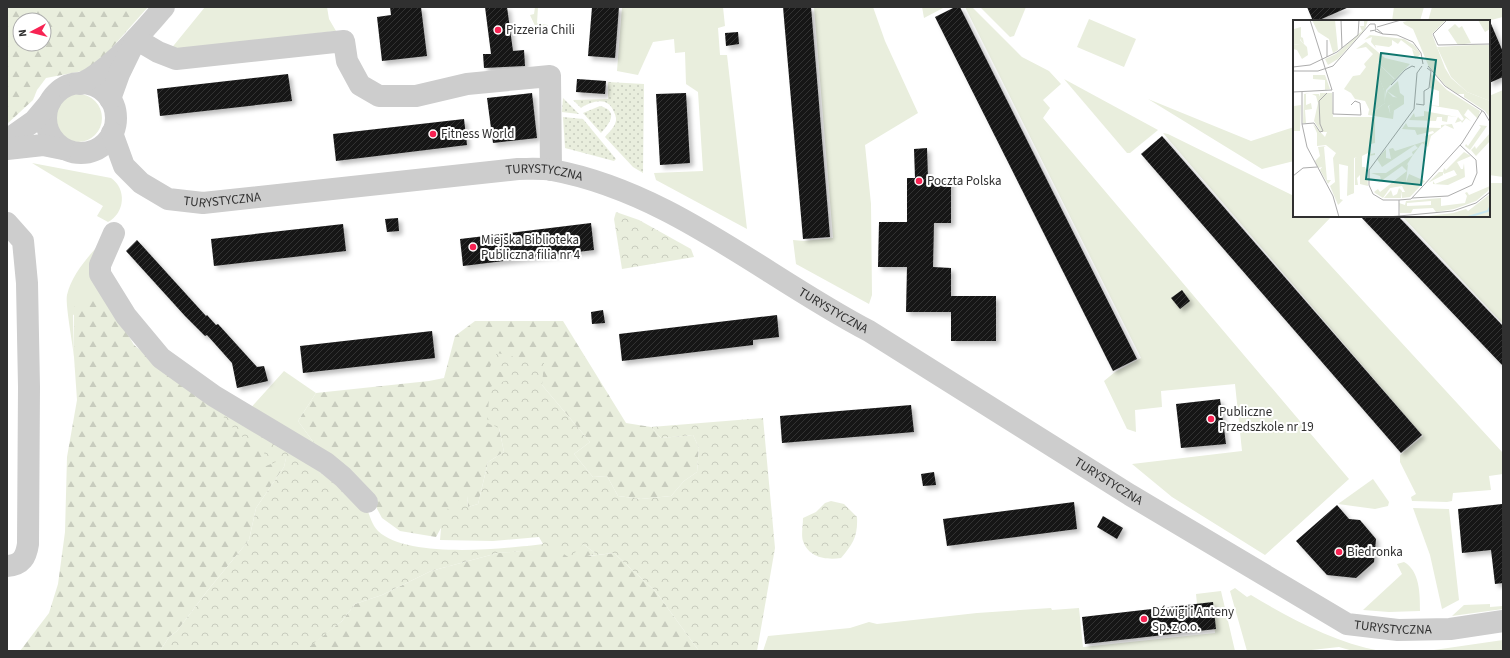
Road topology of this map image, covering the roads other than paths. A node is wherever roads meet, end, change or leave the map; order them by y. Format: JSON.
{"nodes":[{"id":1,"x":164,"y":7,"type":"edge"},
{"id":2,"x":136,"y":39,"type":"junction"},
{"id":3,"x":80,"y":84,"type":"junction"},
{"id":4,"x":52,"y":99,"type":"junction"},
{"id":5,"x":110,"y":99,"type":"junction"},
{"id":6,"x":112,"y":133,"type":"junction"},
{"id":7,"x":7,"y":140,"type":"edge"},
{"id":8,"x":63,"y":148,"type":"junction"},
{"id":9,"x":7,"y":149,"type":"edge"},
{"id":10,"x":85,"y":153,"type":"junction"},
{"id":11,"x":124,"y":166,"type":"junction"},
{"id":12,"x":551,"y":170,"type":"junction"},
{"id":13,"x":7,"y":223,"type":"edge"},
{"id":14,"x":114,"y":233,"type":"dead end"},
{"id":15,"x":367,"y":502,"type":"dead end"},
{"id":16,"x":7,"y":566,"type":"edge"},
{"id":17,"x":1503,"y":621,"type":"edge"}],
"edges":[{"from":1,"to":2,"type":"street"},
{"from":2,"to":3,"type":"street"},
{"from":2,"to":5,"type":"street"},
{"from":2,"to":12,"type":"street"},
{"from":3,"to":4,"type":"street"},
{"from":3,"to":5,"type":"street"},
{"from":4,"to":7,"type":"street"},
{"from":4,"to":8,"type":"street"},
{"from":5,"to":6,"type":"street"},
{"from":6,"to":10,"type":"street"},
{"from":6,"to":11,"type":"street","name":"TURYSTYCZNA"},
{"from":8,"to":9,"type":"street"},
{"from":8,"to":10,"type":"street"},
{"from":10,"to":11,"type":"street","name":"TURYSTYCZNA"},
{"from":11,"to":12,"type":"street","name":"TURYSTYCZNA"},
{"from":12,"to":17,"type":"street","name":"TURYSTYCZNA"},
{"from":13,"to":16,"type":"street"},
{"from":14,"to":15,"type":"street"}]}
